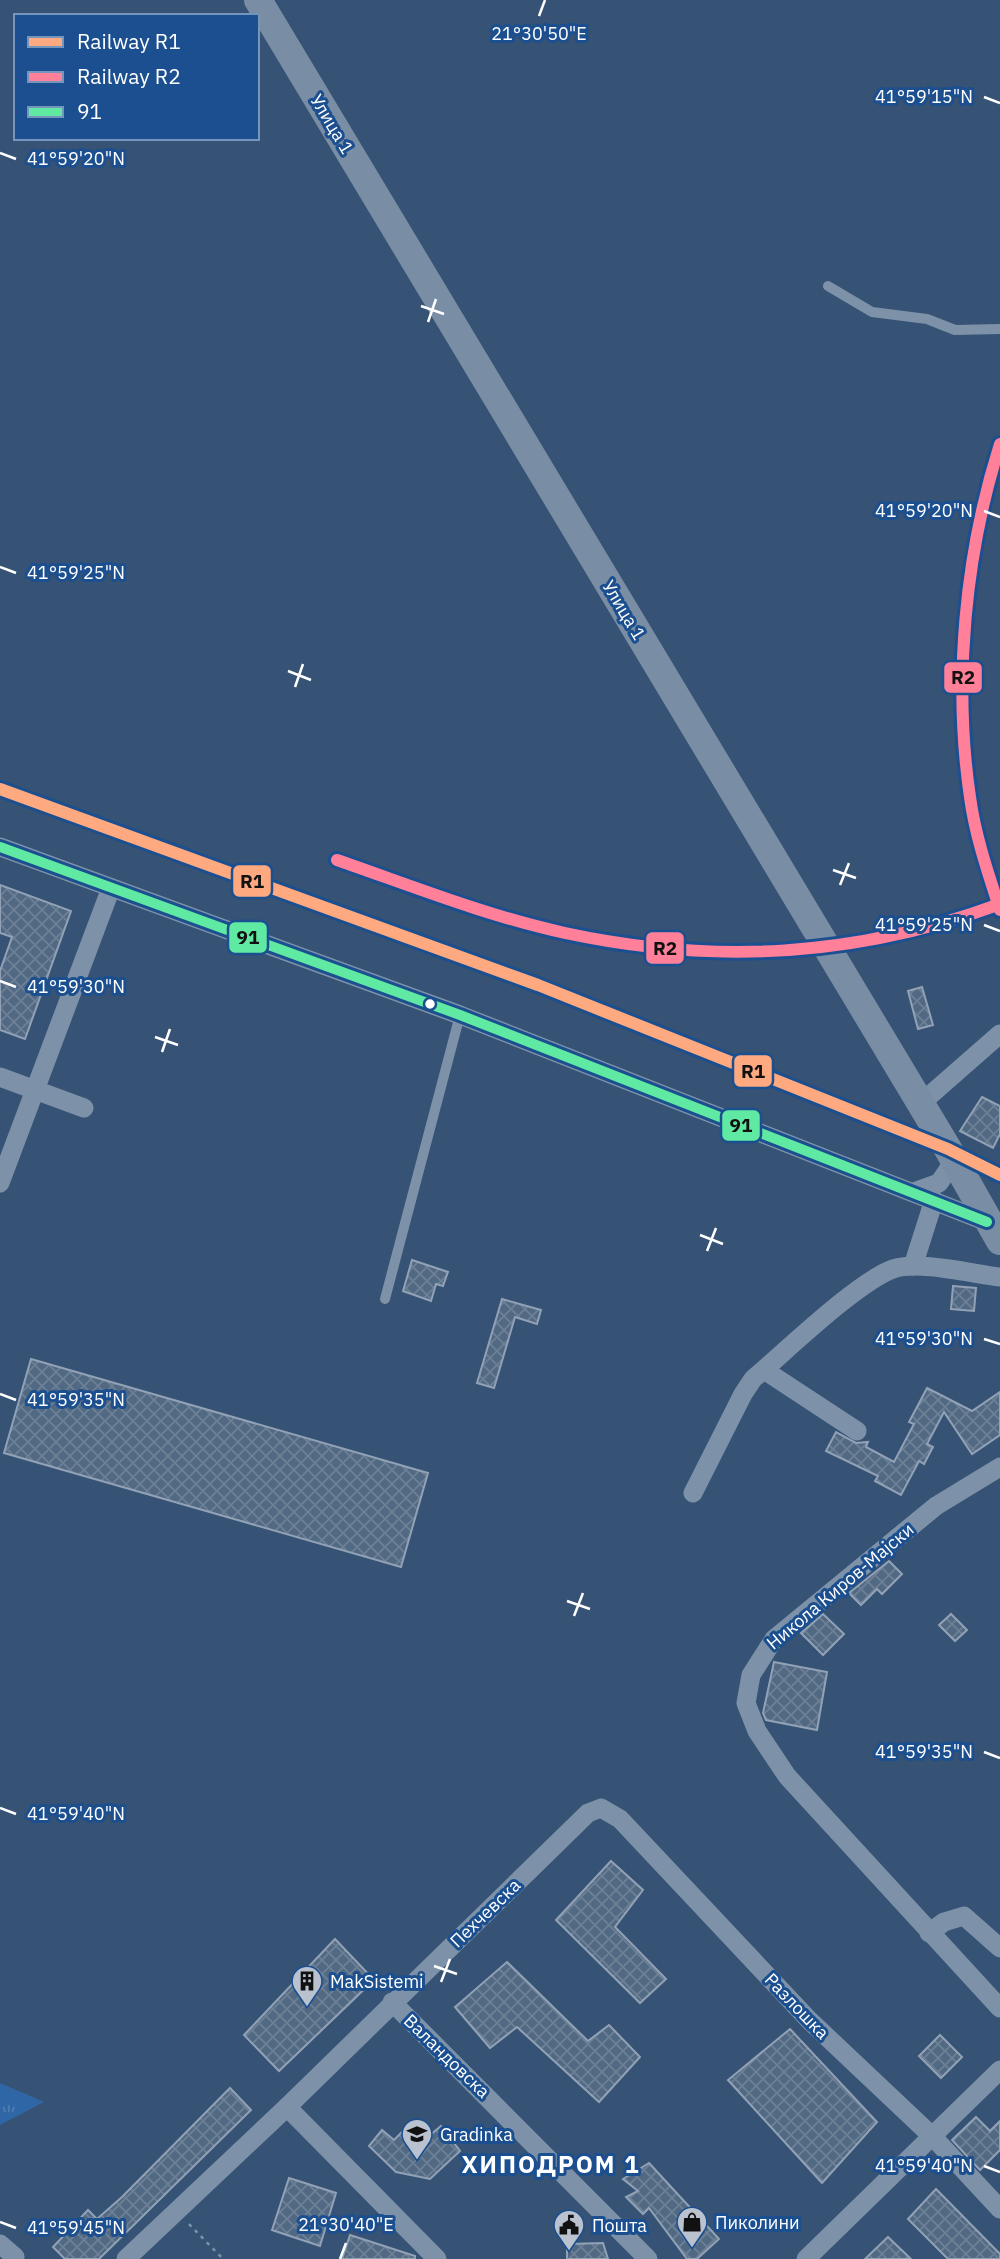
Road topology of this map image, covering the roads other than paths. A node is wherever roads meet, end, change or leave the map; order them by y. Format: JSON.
{"nodes":[{"id":1,"x":258,"y":0,"type":"edge"},
{"id":2,"x":828,"y":286,"type":"dead end"},
{"id":3,"x":1000,"y":328,"type":"edge"},
{"id":4,"x":0,"y":847,"type":"edge"},
{"id":5,"x":111,"y":888,"type":"junction"},
{"id":6,"x":460,"y":1015,"type":"junction"},
{"id":7,"x":1000,"y":1034,"type":"edge"},
{"id":8,"x":0,"y":1077,"type":"edge"},
{"id":9,"x":35,"y":1090,"type":"junction"},
{"id":10,"x":920,"y":1104,"type":"junction"},
{"id":11,"x":84,"y":1108,"type":"dead end"},
{"id":12,"x":954,"y":1161,"type":"junction"},
{"id":13,"x":0,"y":1183,"type":"edge"},
{"id":14,"x":914,"y":1192,"type":"junction"},
{"id":15,"x":934,"y":1200,"type":"junction"},
{"id":16,"x":994,"y":1231,"type":"edge"},
{"id":17,"x":913,"y":1266,"type":"junction"},
{"id":18,"x":1000,"y":1277,"type":"edge"},
{"id":19,"x":385,"y":1299,"type":"dead end"},
{"id":20,"x":764,"y":1370,"type":"junction"},
{"id":21,"x":857,"y":1431,"type":"dead end"},
{"id":22,"x":1000,"y":1467,"type":"edge"},
{"id":23,"x":692,"y":1493,"type":"dead end"},
{"id":24,"x":595,"y":1808,"type":"joint"},
{"id":25,"x":929,"y":1933,"type":"junction"},
{"id":26,"x":1000,"y":1948,"type":"edge"},
{"id":27,"x":392,"y":2002,"type":"junction"},
{"id":28,"x":1000,"y":2008,"type":"edge"},
{"id":29,"x":1000,"y":2070,"type":"edge"},
{"id":30,"x":287,"y":2107,"type":"junction"},
{"id":31,"x":934,"y":2138,"type":"junction"},
{"id":32,"x":1000,"y":2209,"type":"edge"},
{"id":33,"x":0,"y":2244,"type":"edge"},
{"id":34,"x":15,"y":2258,"type":"edge"},
{"id":35,"x":126,"y":2259,"type":"edge"},
{"id":36,"x":437,"y":2259,"type":"edge"},
{"id":37,"x":648,"y":2259,"type":"edge"},
{"id":38,"x":806,"y":2259,"type":"edge"}],
"edges":[{"from":1,"to":10,"type":"main road","name":"Улица 1"},
{"from":2,"to":3,"type":"lane"},
{"from":4,"to":5,"type":"street"},
{"from":5,"to":6,"type":"street"},
{"from":5,"to":9,"type":"street"},
{"from":6,"to":14,"type":"street"},
{"from":6,"to":19,"type":"lane"},
{"from":7,"to":10,"type":"street"},
{"from":8,"to":9,"type":"street"},
{"from":9,"to":11,"type":"street"},
{"from":9,"to":13,"type":"street"},
{"from":10,"to":12,"type":"main road","name":"Улица 1"},
{"from":12,"to":14,"type":"street"},
{"from":12,"to":16,"type":"main road","name":"Улица 1"},
{"from":14,"to":15,"type":"street"},
{"from":15,"to":16,"type":"street"},
{"from":15,"to":17,"type":"street"},
{"from":17,"to":18,"type":"street"},
{"from":17,"to":20,"type":"street"},
{"from":20,"to":21,"type":"street"},
{"from":20,"to":23,"type":"street"},
{"from":22,"to":25,"type":"street","name":"Никола Киров-Мајски"},
{"from":24,"to":27,"type":"street","name":"Пехчевска"},
{"from":24,"to":31,"type":"street","name":"Разлошка"},
{"from":25,"to":26,"type":"street"},
{"from":25,"to":28,"type":"street","name":"Никола Киров-Мајски"},
{"from":27,"to":30,"type":"street","name":"Пехчевска"},
{"from":27,"to":37,"type":"street","name":"Валандовска"},
{"from":29,"to":31,"type":"street"},
{"from":30,"to":35,"type":"street","name":"Пехчевска"},
{"from":30,"to":36,"type":"street"},
{"from":31,"to":32,"type":"street","name":"Разлошка"},
{"from":31,"to":38,"type":"street"},
{"from":33,"to":34,"type":"street"}]}
